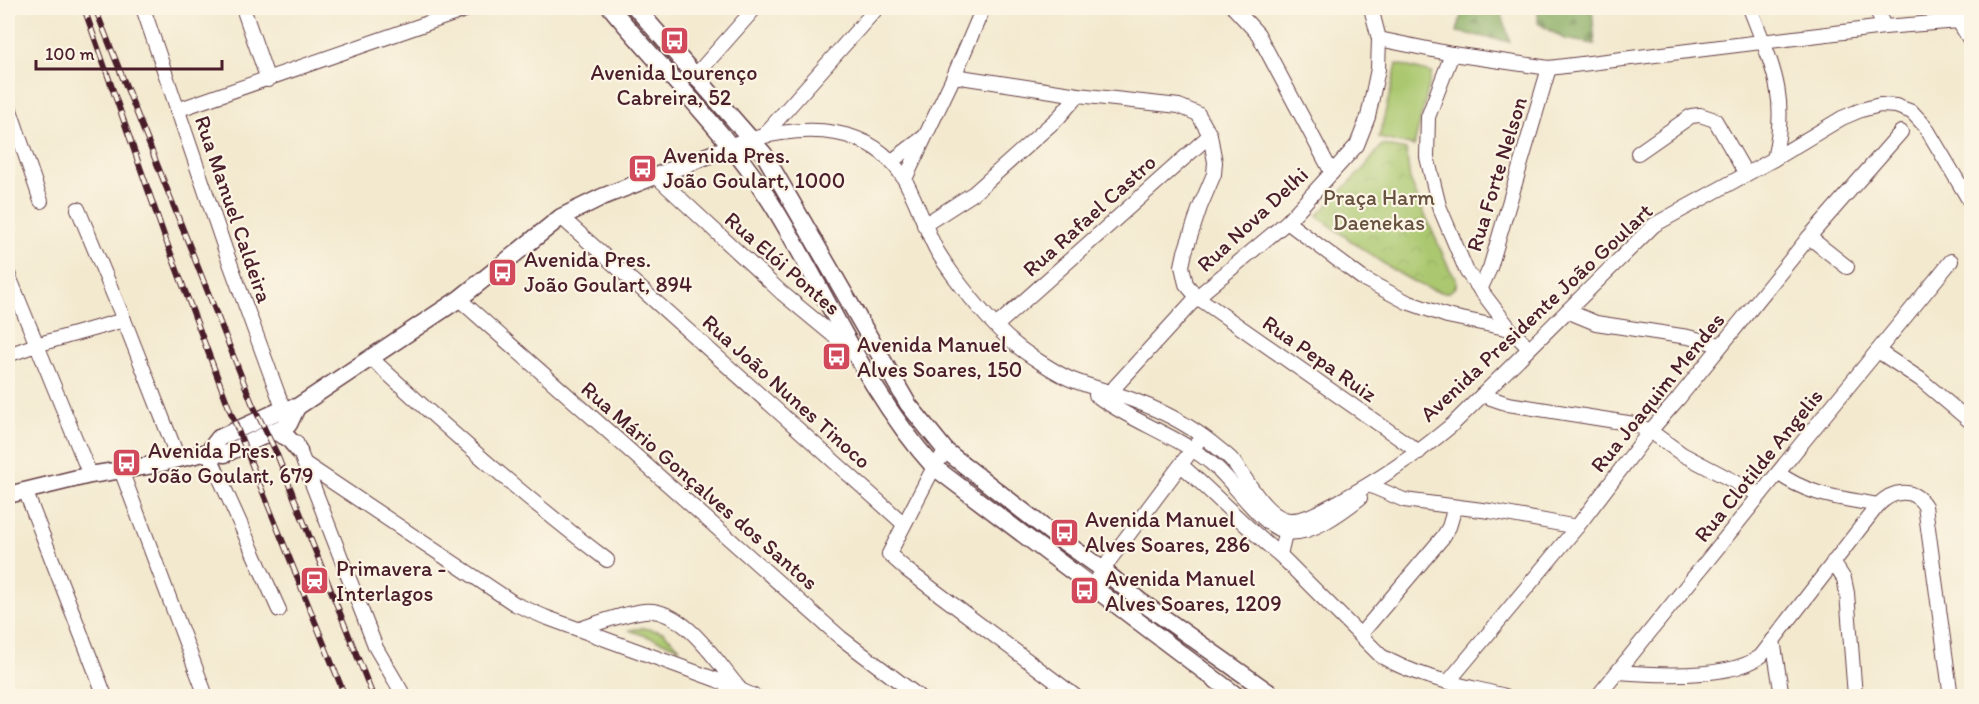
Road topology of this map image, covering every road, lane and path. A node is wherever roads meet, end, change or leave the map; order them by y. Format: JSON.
{"nodes":[{"id":1,"x":142,"y":8,"type":"edge"},
{"id":2,"x":243,"y":8,"type":"edge"},
{"id":3,"x":471,"y":8,"type":"edge"},
{"id":4,"x":611,"y":8,"type":"edge"},
{"id":5,"x":636,"y":8,"type":"edge"},
{"id":6,"x":755,"y":8,"type":"edge"},
{"id":7,"x":877,"y":8,"type":"edge"},
{"id":8,"x":983,"y":8,"type":"edge"},
{"id":9,"x":1234,"y":8,"type":"edge"},
{"id":10,"x":1371,"y":8,"type":"edge"},
{"id":11,"x":1750,"y":8,"type":"edge"},
{"id":12,"x":1876,"y":8,"type":"edge"},
{"id":13,"x":622,"y":21,"type":"junction"},
{"id":14,"x":1965,"y":21,"type":"edge"},
{"id":15,"x":1884,"y":27,"type":"junction"},
{"id":16,"x":1379,"y":39,"type":"junction"},
{"id":17,"x":1762,"y":41,"type":"junction"},
{"id":18,"x":1971,"y":43,"type":"edge"},
{"id":19,"x":1452,"y":54,"type":"junction"},
{"id":20,"x":1549,"y":68,"type":"junction"},
{"id":21,"x":695,"y":76,"type":"junction"},
{"id":22,"x":954,"y":76,"type":"junction"},
{"id":23,"x":268,"y":80,"type":"junction"},
{"id":24,"x":1078,"y":95,"type":"junction"},
{"id":25,"x":8,"y":104,"type":"edge"},
{"id":26,"x":177,"y":110,"type":"junction"},
{"id":27,"x":1901,"y":132,"type":"dead end"},
{"id":28,"x":928,"y":134,"type":"junction"},
{"id":29,"x":1210,"y":135,"type":"junction"},
{"id":30,"x":758,"y":137,"type":"junction"},
{"id":31,"x":731,"y":146,"type":"junction"},
{"id":32,"x":1638,"y":153,"type":"dead end"},
{"id":33,"x":1774,"y":159,"type":"junction"},
{"id":34,"x":892,"y":161,"type":"junction"},
{"id":35,"x":1332,"y":172,"type":"junction"},
{"id":36,"x":1746,"y":174,"type":"junction"},
{"id":37,"x":656,"y":176,"type":"junction"},
{"id":38,"x":905,"y":179,"type":"junction"},
{"id":39,"x":41,"y":201,"type":"dead end"},
{"id":40,"x":1971,"y":205,"type":"edge"},
{"id":41,"x":78,"y":209,"type":"dead end"},
{"id":42,"x":561,"y":217,"type":"junction"},
{"id":43,"x":1287,"y":222,"type":"junction"},
{"id":44,"x":924,"y":225,"type":"junction"},
{"id":45,"x":1809,"y":237,"type":"junction"},
{"id":46,"x":1951,"y":261,"type":"dead end"},
{"id":47,"x":1846,"y":267,"type":"dead end"},
{"id":48,"x":8,"y":274,"type":"edge"},
{"id":49,"x":1480,"y":290,"type":"junction"},
{"id":50,"x":1197,"y":297,"type":"junction"},
{"id":51,"x":459,"y":299,"type":"junction"},
{"id":52,"x":1567,"y":311,"type":"junction"},
{"id":53,"x":124,"y":320,"type":"junction"},
{"id":54,"x":997,"y":325,"type":"junction"},
{"id":55,"x":1510,"y":329,"type":"junction"},
{"id":56,"x":36,"y":345,"type":"junction"},
{"id":57,"x":1721,"y":345,"type":"junction"},
{"id":58,"x":1528,"y":348,"type":"junction"},
{"id":59,"x":1878,"y":351,"type":"junction"},
{"id":60,"x":8,"y":355,"type":"edge"},
{"id":61,"x":858,"y":356,"type":"junction"},
{"id":62,"x":372,"y":359,"type":"junction"},
{"id":63,"x":1482,"y":395,"type":"junction"},
{"id":64,"x":1106,"y":396,"type":"junction"},
{"id":65,"x":290,"y":413,"type":"junction"},
{"id":66,"x":1971,"y":423,"type":"edge"},
{"id":67,"x":273,"y":431,"type":"junction"},
{"id":68,"x":1650,"y":431,"type":"junction"},
{"id":69,"x":1202,"y":436,"type":"junction"},
{"id":70,"x":1192,"y":450,"type":"junction"},
{"id":71,"x":946,"y":451,"type":"junction"},
{"id":72,"x":208,"y":452,"type":"junction"},
{"id":73,"x":1419,"y":452,"type":"junction"},
{"id":74,"x":301,"y":457,"type":"junction"},
{"id":75,"x":178,"y":458,"type":"junction"},
{"id":76,"x":1181,"y":465,"type":"junction"},
{"id":77,"x":934,"y":467,"type":"junction"},
{"id":78,"x":121,"y":470,"type":"junction"},
{"id":79,"x":1778,"y":473,"type":"junction"},
{"id":80,"x":90,"y":475,"type":"junction"},
{"id":81,"x":1372,"y":486,"type":"junction"},
{"id":82,"x":25,"y":490,"type":"junction"},
{"id":83,"x":8,"y":495,"type":"edge"},
{"id":84,"x":1760,"y":495,"type":"junction"},
{"id":85,"x":1878,"y":505,"type":"junction"},
{"id":86,"x":1455,"y":507,"type":"junction"},
{"id":87,"x":904,"y":524,"type":"junction"},
{"id":88,"x":1287,"y":526,"type":"junction"},
{"id":89,"x":1577,"y":527,"type":"junction"},
{"id":90,"x":1280,"y":555,"type":"junction"},
{"id":91,"x":607,"y":560,"type":"dead end"},
{"id":92,"x":1833,"y":562,"type":"junction"},
{"id":93,"x":1102,"y":569,"type":"junction"},
{"id":94,"x":1092,"y":588,"type":"junction"},
{"id":95,"x":279,"y":610,"type":"dead end"},
{"id":96,"x":580,"y":629,"type":"junction"},
{"id":97,"x":1360,"y":635,"type":"junction"},
{"id":98,"x":1773,"y":640,"type":"junction"},
{"id":99,"x":1618,"y":672,"type":"junction"},
{"id":100,"x":1449,"y":681,"type":"junction"},
{"id":101,"x":1950,"y":690,"type":"dead end"},
{"id":102,"x":748,"y":694,"type":"edge"},
{"id":103,"x":105,"y":696,"type":"edge"},
{"id":104,"x":206,"y":696,"type":"edge"},
{"id":105,"x":404,"y":696,"type":"edge"},
{"id":106,"x":918,"y":696,"type":"edge"},
{"id":107,"x":1075,"y":696,"type":"edge"},
{"id":108,"x":1237,"y":696,"type":"edge"},
{"id":109,"x":1274,"y":696,"type":"edge"},
{"id":110,"x":1505,"y":696,"type":"edge"},
{"id":111,"x":1598,"y":696,"type":"edge"},
{"id":112,"x":1782,"y":696,"type":"edge"},
{"id":113,"x":1855,"y":696,"type":"edge"}],
"edges":[{"from":1,"to":26,"type":"street","name":"Rua Manuel Caldeira"},
{"from":2,"to":23,"type":"street"},
{"from":3,"to":23,"type":"street"},
{"from":4,"to":13,"type":"main road"},
{"from":5,"to":13,"type":"street"},
{"from":5,"to":21,"type":"main road"},
{"from":6,"to":21,"type":"street"},
{"from":7,"to":30,"type":"street"},
{"from":8,"to":22,"type":"street"},
{"from":9,"to":35,"type":"street"},
{"from":10,"to":16,"type":"street","name":"Rua Nova Delhi"},
{"from":11,"to":17,"type":"street"},
{"from":12,"to":15,"type":"street"},
{"from":13,"to":31,"type":"main road"},
{"from":14,"to":15,"type":"street"},
{"from":14,"to":18,"type":"street"},
{"from":15,"to":17,"type":"street"},
{"from":16,"to":19,"type":"street"},
{"from":16,"to":35,"type":"street","name":"Rua Nova Delhi"},
{"from":17,"to":20,"type":"street"},
{"from":17,"to":33,"type":"street"},
{"from":19,"to":20,"type":"street"},
{"from":19,"to":49,"type":"street","name":"Rua Forte Nelson"},
{"from":20,"to":49,"type":"street","name":"Rua Forte Nelson"},
{"from":21,"to":30,"type":"main road"},
{"from":22,"to":24,"type":"street"},
{"from":22,"to":28,"type":"street"},
{"from":23,"to":26,"type":"street"},
{"from":24,"to":29,"type":"street"},
{"from":24,"to":44,"type":"street"},
{"from":25,"to":39,"type":"street"},
{"from":26,"to":65,"type":"street","name":"Rua Manuel Caldeira"},
{"from":27,"to":45,"type":"street","name":"Rua Joaquim Mendes"},
{"from":28,"to":34,"type":"street"},
{"from":28,"to":38,"type":"street"},
{"from":29,"to":50,"type":"street"},
{"from":29,"to":54,"type":"street","name":"Rua Rafael Castro"},
{"from":30,"to":31,"type":"main road"},
{"from":30,"to":34,"type":"street"},
{"from":30,"to":71,"type":"main road"},
{"from":31,"to":37,"type":"main road"},
{"from":31,"to":61,"type":"main road"},
{"from":32,"to":36,"type":"street"},
{"from":33,"to":36,"type":"street","name":"Avenida Presidente João Goulart"},
{"from":33,"to":40,"type":"street","name":"Avenida Presidente João Goulart"},
{"from":34,"to":38,"type":"street"},
{"from":35,"to":43,"type":"street","name":"Rua Nova Delhi"},
{"from":36,"to":52,"type":"street","name":"Avenida Presidente João Goulart"},
{"from":37,"to":42,"type":"main road"},
{"from":37,"to":61,"type":"street","name":"Rua Elói Pontes"},
{"from":38,"to":44,"type":"street"},
{"from":41,"to":53,"type":"street"},
{"from":42,"to":51,"type":"main road"},
{"from":42,"to":87,"type":"street","name":"Rua João Nunes Tinoco"},
{"from":43,"to":50,"type":"street","name":"Rua Nova Delhi"},
{"from":43,"to":55,"type":"street"},
{"from":44,"to":54,"type":"street"},
{"from":45,"to":47,"type":"street"},
{"from":45,"to":57,"type":"street","name":"Rua Joaquim Mendes"},
{"from":46,"to":59,"type":"street","name":"Rua Clotilde Angelis"},
{"from":48,"to":56,"type":"street"},
{"from":49,"to":55,"type":"street","name":"Rua Forte Nelson"},
{"from":50,"to":64,"type":"street","name":"Rua Nova Delhi"},
{"from":50,"to":73,"type":"street","name":"Rua Pepa Ruiz"},
{"from":51,"to":62,"type":"main road"},
{"from":51,"to":106,"type":"street","name":"Rua Mário Gonçalves dos Santos"},
{"from":52,"to":57,"type":"street"},
{"from":52,"to":58,"type":"street","name":"Avenida Presidente João Goulart"},
{"from":53,"to":56,"type":"street"},
{"from":53,"to":75,"type":"street"},
{"from":54,"to":64,"type":"street"},
{"from":55,"to":58,"type":"street","name":"Rua Forte Nelson"},
{"from":56,"to":60,"type":"street"},
{"from":56,"to":80,"type":"street"},
{"from":57,"to":68,"type":"street","name":"Rua Joaquim Mendes"},
{"from":58,"to":63,"type":"street","name":"Avenida Presidente João Goulart"},
{"from":59,"to":66,"type":"street"},
{"from":59,"to":79,"type":"street","name":"Rua Clotilde Angelis"},
{"from":61,"to":77,"type":"main road"},
{"from":62,"to":65,"type":"main road"},
{"from":62,"to":91,"type":"street"},
{"from":63,"to":68,"type":"street"},
{"from":63,"to":73,"type":"street","name":"Avenida Presidente João Goulart"},
{"from":64,"to":69,"type":"street"},
{"from":64,"to":70,"type":"street"},
{"from":65,"to":67,"type":"main road"},
{"from":65,"to":72,"type":"main road"},
{"from":65,"to":74,"type":"street","name":"Rua Manuel Caldeira"},
{"from":67,"to":72,"type":"main road"},
{"from":67,"to":74,"type":"main road"},
{"from":68,"to":84,"type":"street"},
{"from":68,"to":89,"type":"street","name":"Rua Joaquim Mendes"},
{"from":69,"to":70,"type":"street"},
{"from":69,"to":88,"type":"street"},
{"from":70,"to":76,"type":"street"},
{"from":70,"to":88,"type":"street"},
{"from":71,"to":77,"type":"street"},
{"from":71,"to":93,"type":"main road"},
{"from":72,"to":75,"type":"main road"},
{"from":72,"to":95,"type":"street"},
{"from":73,"to":81,"type":"street","name":"Avenida Presidente João Goulart"},
{"from":74,"to":96,"type":"street"},
{"from":74,"to":105,"type":"street","name":"Rua Manuel Caldeira"},
{"from":75,"to":78,"type":"main road"},
{"from":76,"to":90,"type":"street"},
{"from":76,"to":93,"type":"street"},
{"from":77,"to":87,"type":"street"},
{"from":77,"to":94,"type":"main road"},
{"from":78,"to":80,"type":"main road"},
{"from":78,"to":104,"type":"street"},
{"from":79,"to":84,"type":"street","name":"Rua Clotilde Angelis"},
{"from":79,"to":85,"type":"street"},
{"from":80,"to":82,"type":"main road"},
{"from":81,"to":86,"type":"street"},
{"from":81,"to":88,"type":"street","name":"Avenida Presidente João Goulart"},
{"from":82,"to":83,"type":"main road"},
{"from":82,"to":103,"type":"street"},
{"from":84,"to":99,"type":"street","name":"Rua Clotilde Angelis"},
{"from":85,"to":92,"type":"street"},
{"from":85,"to":101,"type":"street"},
{"from":86,"to":89,"type":"street"},
{"from":86,"to":97,"type":"street"},
{"from":87,"to":107,"type":"street"},
{"from":88,"to":90,"type":"street"},
{"from":89,"to":100,"type":"street","name":"Rua Joaquim Mendes"},
{"from":90,"to":97,"type":"street"},
{"from":92,"to":98,"type":"street"},
{"from":92,"to":113,"type":"street"},
{"from":93,"to":94,"type":"street"},
{"from":93,"to":109,"type":"main road"},
{"from":94,"to":108,"type":"main road"},
{"from":96,"to":102,"type":"street"},
{"from":96,"to":102,"type":"street"},
{"from":97,"to":100,"type":"street"},
{"from":98,"to":99,"type":"street"},
{"from":98,"to":112,"type":"street"},
{"from":99,"to":111,"type":"street","name":"Rua Clotilde Angelis"},
{"from":100,"to":110,"type":"street"}]}
